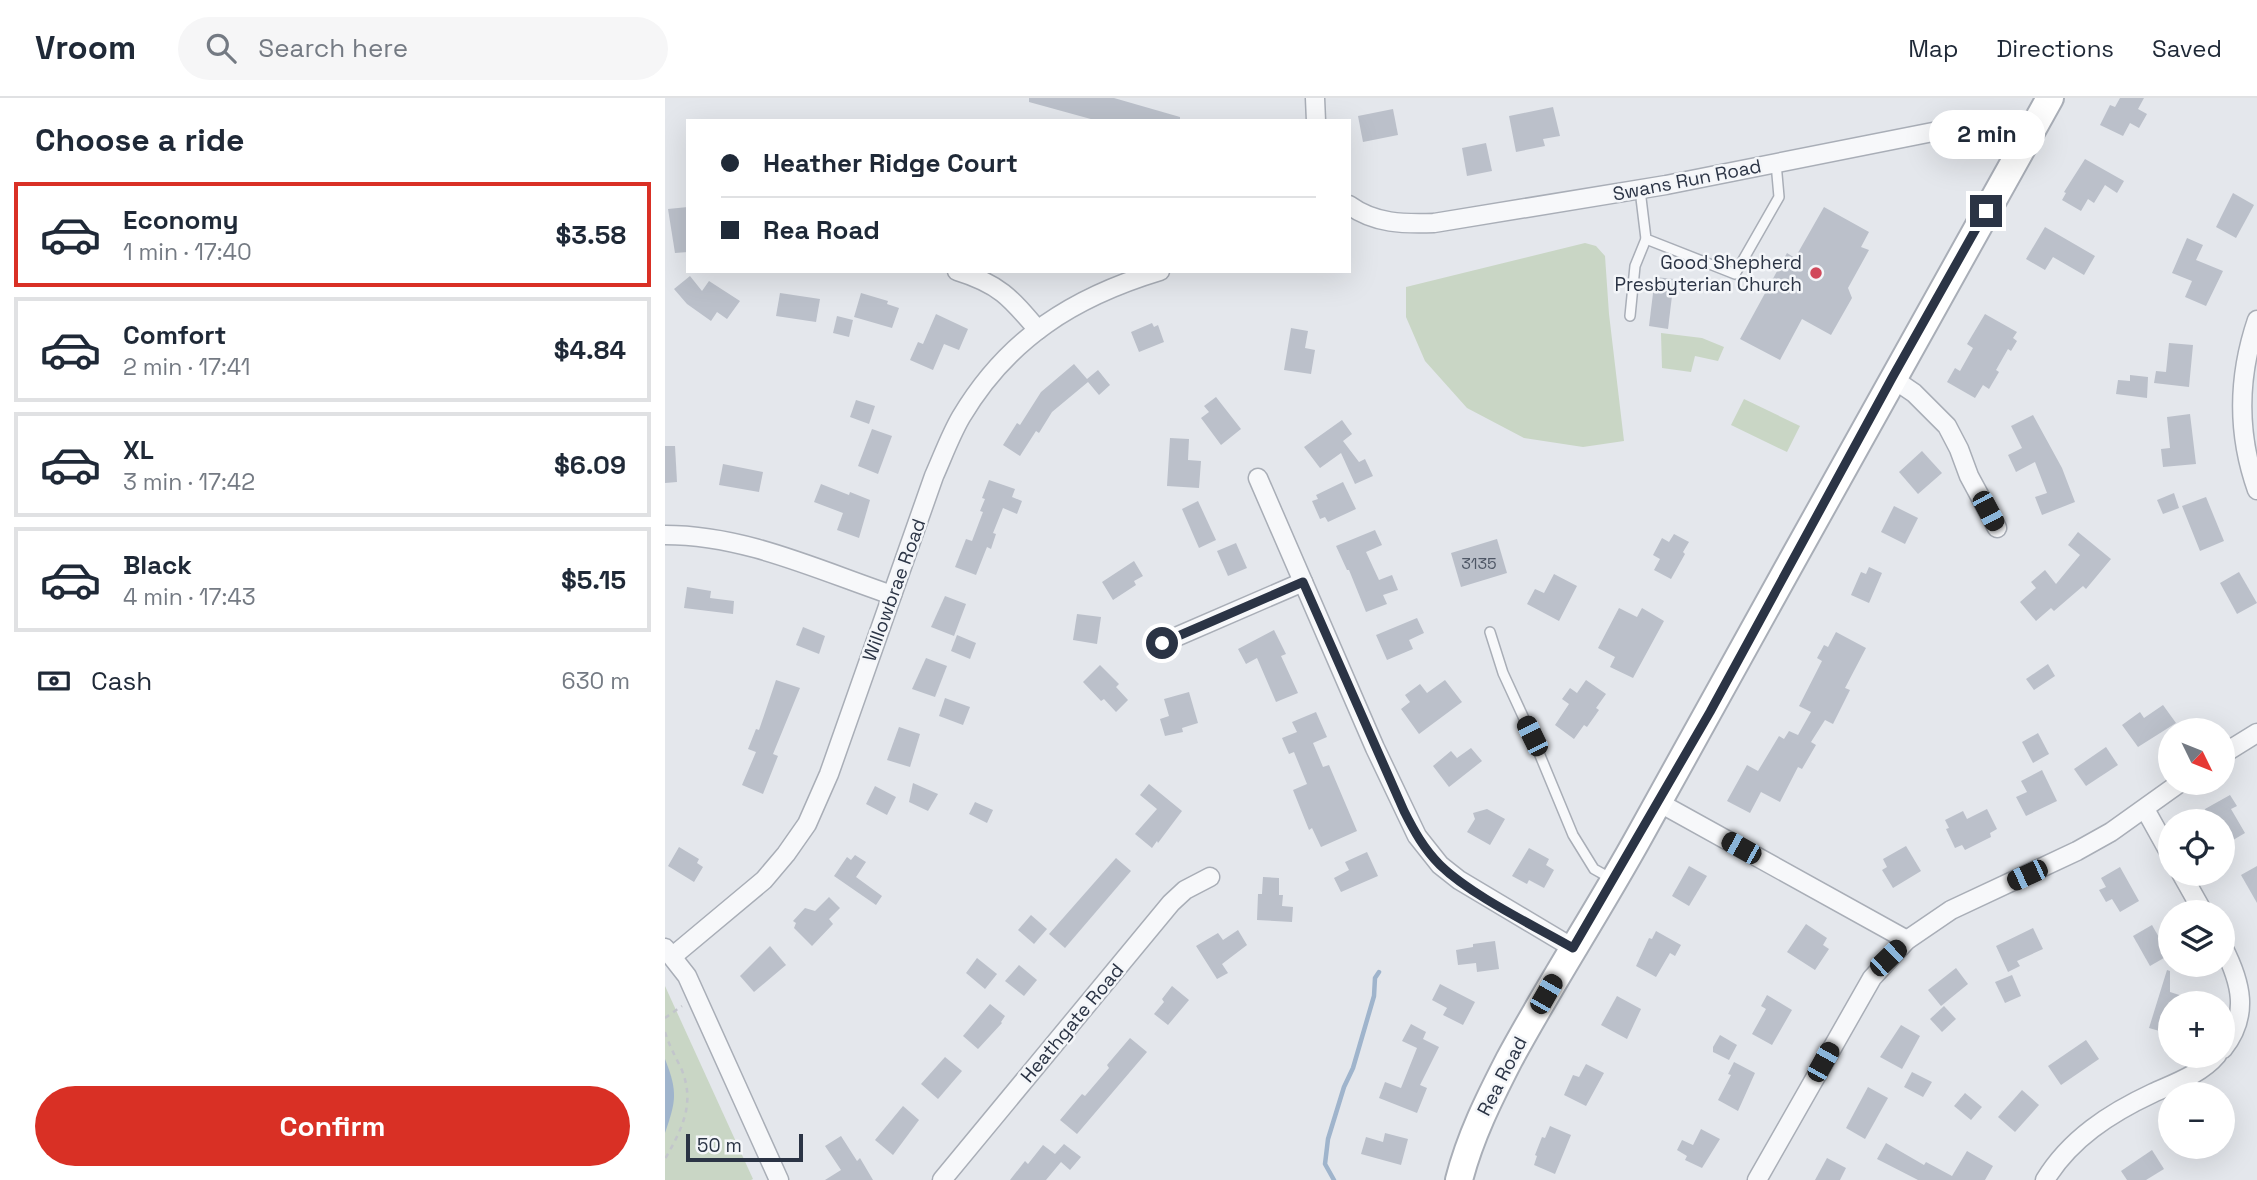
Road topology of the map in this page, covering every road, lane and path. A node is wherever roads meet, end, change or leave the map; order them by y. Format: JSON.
{"nodes":[{"id":1,"x":1315,"y":98,"type":"edge"},
{"id":2,"x":2050,"y":98,"type":"edge"},
{"id":3,"x":1316,"y":119,"type":"edge"},
{"id":4,"x":2023,"y":146,"type":"junction"},
{"id":5,"x":1776,"y":163,"type":"junction"},
{"id":6,"x":1640,"y":190,"type":"junction"},
{"id":7,"x":1351,"y":206,"type":"edge"},
{"id":8,"x":1646,"y":239,"type":"junction"},
{"id":9,"x":963,"y":273,"type":"edge"},
{"id":10,"x":1154,"y":273,"type":"edge"},
{"id":11,"x":1630,"y":316,"type":"dead end"},
{"id":12,"x":2257,"y":320,"type":"edge"},
{"id":13,"x":1038,"y":330,"type":"junction"},
{"id":14,"x":1892,"y":378,"type":"junction"},
{"id":15,"x":1258,"y":478,"type":"dead end"},
{"id":16,"x":2257,"y":490,"type":"edge"},
{"id":17,"x":1997,"y":528,"type":"dead end"},
{"id":18,"x":665,"y":535,"type":"edge"},
{"id":19,"x":1303,"y":582,"type":"junction"},
{"id":20,"x":892,"y":595,"type":"junction"},
{"id":21,"x":1490,"y":632,"type":"dead end"},
{"id":22,"x":1162,"y":643,"type":"dead end"},
{"id":23,"x":2257,"y":733,"type":"edge"},
{"id":24,"x":2235,"y":747,"type":"edge"},
{"id":25,"x":2164,"y":795,"type":"edge"},
{"id":26,"x":1658,"y":802,"type":"junction"},
{"id":27,"x":2145,"y":809,"type":"junction"},
{"id":28,"x":2158,"y":832,"type":"edge"},
{"id":29,"x":1210,"y":877,"type":"dead end"},
{"id":30,"x":1613,"y":880,"type":"junction"},
{"id":31,"x":1907,"y":940,"type":"junction"},
{"id":32,"x":1573,"y":948,"type":"junction"},
{"id":33,"x":669,"y":952,"type":"edge"},
{"id":34,"x":2235,"y":973,"type":"edge"},
{"id":35,"x":696,"y":997,"type":"junction"},
{"id":36,"x":665,"y":1018,"type":"edge"},
{"id":37,"x":2235,"y":1025,"type":"edge"},
{"id":38,"x":665,"y":1032,"type":"edge"},
{"id":39,"x":2202,"y":1068,"type":"edge"},
{"id":40,"x":665,"y":1159,"type":"edge"},
{"id":41,"x":779,"y":1180,"type":"edge"},
{"id":42,"x":942,"y":1180,"type":"edge"},
{"id":43,"x":1459,"y":1180,"type":"edge"},
{"id":44,"x":1757,"y":1180,"type":"edge"},
{"id":45,"x":2045,"y":1180,"type":"edge"}],
"edges":[{"from":1,"to":3,"type":"street"},
{"from":2,"to":4,"type":"main road","name":"Rea Road"},
{"from":4,"to":5,"type":"street","name":"Swans Run Road"},
{"from":4,"to":14,"type":"main road","name":"Rea Road"},
{"from":5,"to":6,"type":"street","name":"Swans Run Road"},
{"from":5,"to":8,"type":"lane"},
{"from":6,"to":7,"type":"street","name":"Swans Run Road"},
{"from":6,"to":8,"type":"lane"},
{"from":8,"to":11,"type":"lane"},
{"from":9,"to":13,"type":"street"},
{"from":10,"to":13,"type":"street","name":"Willowbrae Road"},
{"from":12,"to":16,"type":"street"},
{"from":13,"to":20,"type":"street","name":"Willowbrae Road"},
{"from":14,"to":17,"type":"street"},
{"from":14,"to":26,"type":"main road","name":"Rea Road"},
{"from":15,"to":19,"type":"street"},
{"from":18,"to":20,"type":"street"},
{"from":19,"to":22,"type":"street"},
{"from":19,"to":32,"type":"street"},
{"from":20,"to":33,"type":"street","name":"Willowbrae Road"},
{"from":21,"to":30,"type":"lane"},
{"from":23,"to":24,"type":"street"},
{"from":25,"to":27,"type":"street"},
{"from":26,"to":30,"type":"main road","name":"Rea Road"},
{"from":26,"to":31,"type":"street"},
{"from":27,"to":28,"type":"street"},
{"from":27,"to":31,"type":"street"},
{"from":29,"to":42,"type":"street","name":"Heathgate Road"},
{"from":30,"to":32,"type":"main road","name":"Rea Road"},
{"from":31,"to":44,"type":"street"},
{"from":32,"to":43,"type":"main road","name":"Rea Road"},
{"from":33,"to":35,"type":"street"},
{"from":34,"to":37,"type":"street"},
{"from":35,"to":36,"type":"path"},
{"from":35,"to":41,"type":"street"},
{"from":38,"to":40,"type":"path"},
{"from":39,"to":45,"type":"street"}]}
